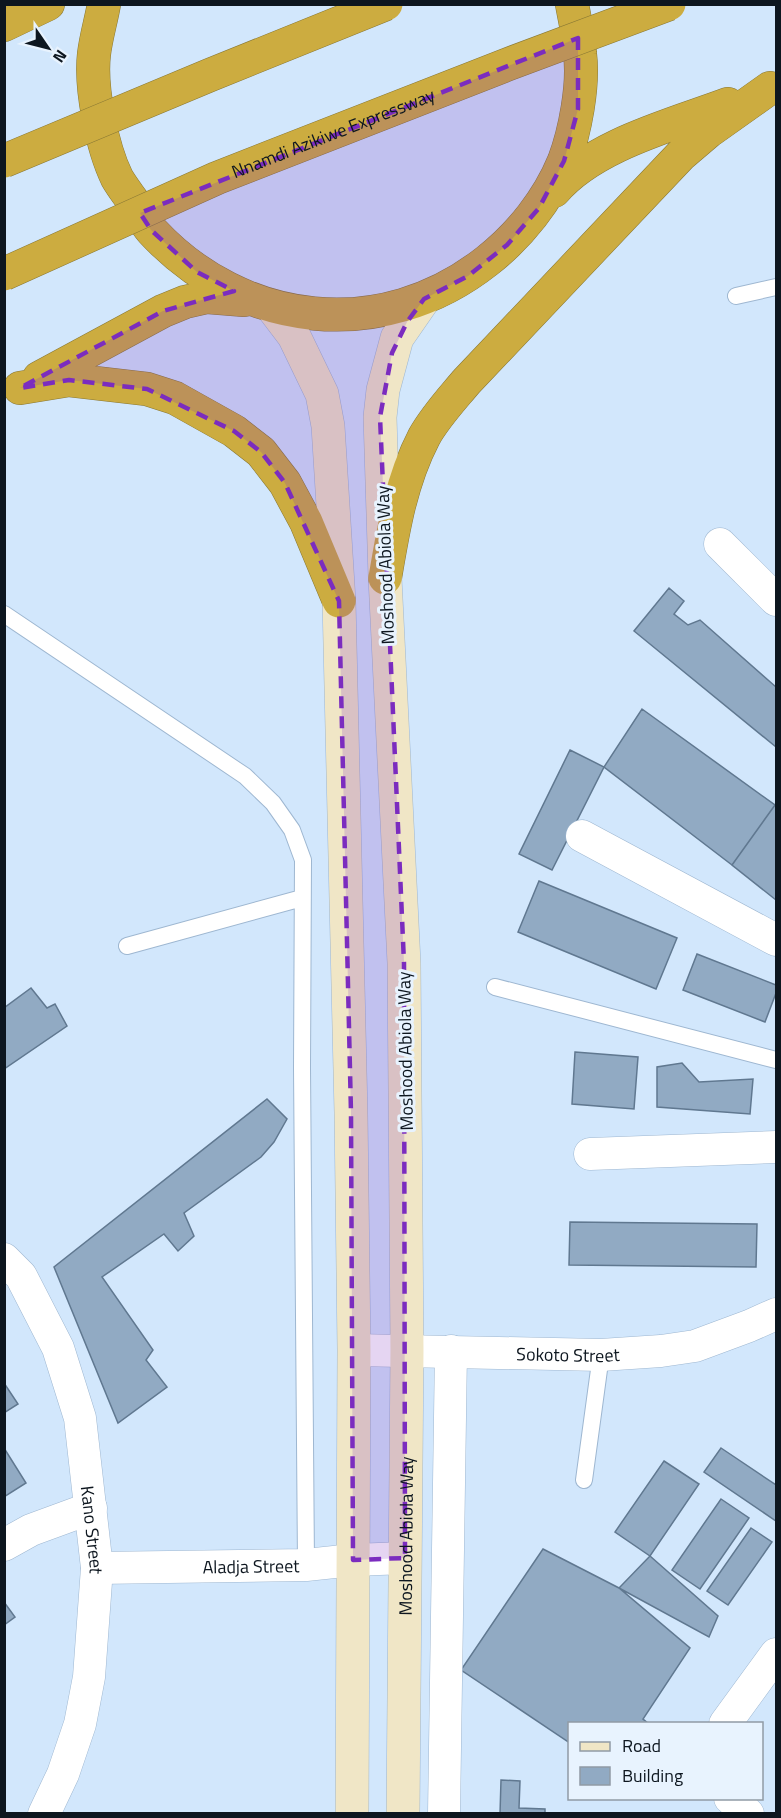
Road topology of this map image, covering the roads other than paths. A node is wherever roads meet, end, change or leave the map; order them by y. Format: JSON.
{"nodes":[{"id":1,"x":48,"y":4,"type":"edge"},
{"id":2,"x":104,"y":4,"type":"edge"},
{"id":3,"x":386,"y":4,"type":"edge"},
{"id":4,"x":572,"y":4,"type":"edge"},
{"id":5,"x":669,"y":4,"type":"edge"},
{"id":6,"x":4,"y":25,"type":"edge"},
{"id":7,"x":773,"y":87,"type":"edge"},
{"id":8,"x":4,"y":160,"type":"edge"},
{"id":9,"x":539,"y":208,"type":"junction"},
{"id":10,"x":4,"y":274,"type":"edge"},
{"id":11,"x":777,"y":287,"type":"edge"},
{"id":12,"x":736,"y":296,"type":"dead end"},
{"id":13,"x":424,"y":299,"type":"junction"},
{"id":14,"x":262,"y":304,"type":"junction"},
{"id":15,"x":12,"y":391,"type":"edge"},
{"id":16,"x":720,"y":544,"type":"dead end"},
{"id":17,"x":385,"y":578,"type":"junction"},
{"id":18,"x":777,"y":600,"type":"edge"},
{"id":19,"x":339,"y":601,"type":"junction"},
{"id":20,"x":4,"y":614,"type":"edge"},
{"id":21,"x":582,"y":836,"type":"dead end"},
{"id":22,"x":302,"y":898,"type":"junction"},
{"id":23,"x":777,"y":940,"type":"edge"},
{"id":24,"x":127,"y":946,"type":"dead end"},
{"id":25,"x":495,"y":987,"type":"dead end"},
{"id":26,"x":777,"y":1060,"type":"edge"},
{"id":27,"x":777,"y":1147,"type":"edge"},
{"id":28,"x":590,"y":1154,"type":"dead end"},
{"id":29,"x":4,"y":1259,"type":"edge"},
{"id":30,"x":777,"y":1314,"type":"edge"},
{"id":31,"x":354,"y":1350,"type":"junction"},
{"id":32,"x":407,"y":1350,"type":"junction"},
{"id":33,"x":451,"y":1351,"type":"junction"},
{"id":34,"x":601,"y":1354,"type":"junction"},
{"id":35,"x":584,"y":1480,"type":"dead end"},
{"id":36,"x":91,"y":1508,"type":"junction"},
{"id":37,"x":4,"y":1545,"type":"edge"},
{"id":38,"x":405,"y":1558,"type":"junction"},
{"id":39,"x":353,"y":1560,"type":"junction"},
{"id":40,"x":306,"y":1565,"type":"junction"},
{"id":41,"x":97,"y":1568,"type":"junction"},
{"id":42,"x":777,"y":1654,"type":"edge"},
{"id":43,"x":727,"y":1722,"type":"edge"},
{"id":44,"x":732,"y":1800,"type":"edge"},
{"id":45,"x":44,"y":1814,"type":"edge"},
{"id":46,"x":352,"y":1814,"type":"edge"},
{"id":47,"x":403,"y":1814,"type":"edge"},
{"id":48,"x":444,"y":1814,"type":"edge"},
{"id":49,"x":748,"y":1814,"type":"edge"}],
"edges":[{"from":1,"to":6,"type":"highway"},
{"from":2,"to":14,"type":"highway"},
{"from":3,"to":8,"type":"highway","bridge":true},
{"from":4,"to":9,"type":"highway"},
{"from":5,"to":10,"type":"highway","name":"Nnamdi Azikiwe Expressway","bridge":true},
{"from":7,"to":9,"type":"highway"},
{"from":7,"to":17,"type":"highway"},
{"from":9,"to":13,"type":"highway"},
{"from":11,"to":12,"type":"lane"},
{"from":13,"to":14,"type":"highway"},
{"from":13,"to":17,"type":"main road","name":"Moshood Abiola Way"},
{"from":14,"to":15,"type":"highway"},
{"from":14,"to":19,"type":"main road"},
{"from":15,"to":19,"type":"highway"},
{"from":16,"to":18,"type":"street"},
{"from":17,"to":32,"type":"main road","name":"Moshood Abiola Way"},
{"from":19,"to":31,"type":"main road"},
{"from":20,"to":22,"type":"lane"},
{"from":21,"to":23,"type":"street"},
{"from":22,"to":24,"type":"lane"},
{"from":22,"to":40,"type":"lane"},
{"from":25,"to":26,"type":"lane"},
{"from":27,"to":28,"type":"street"},
{"from":29,"to":36,"type":"street","name":"Kano Street"},
{"from":30,"to":34,"type":"street","name":"Sokoto Street"},
{"from":31,"to":32,"type":"street","name":"Sokoto Street"},
{"from":31,"to":39,"type":"main road"},
{"from":32,"to":33,"type":"street","name":"Sokoto Street"},
{"from":32,"to":38,"type":"main road","name":"Moshood Abiola Way"},
{"from":33,"to":34,"type":"street","name":"Sokoto Street"},
{"from":33,"to":48,"type":"street"},
{"from":34,"to":35,"type":"lane"},
{"from":36,"to":37,"type":"street"},
{"from":36,"to":41,"type":"street","name":"Kano Street"},
{"from":38,"to":39,"type":"street","name":"Aladja Street"},
{"from":38,"to":47,"type":"main road","name":"Moshood Abiola Way"},
{"from":39,"to":40,"type":"street","name":"Aladja Street"},
{"from":39,"to":46,"type":"main road"},
{"from":40,"to":41,"type":"street","name":"Aladja Street"},
{"from":41,"to":45,"type":"street","name":"Kano Street"},
{"from":42,"to":43,"type":"street"},
{"from":44,"to":49,"type":"street"}]}
